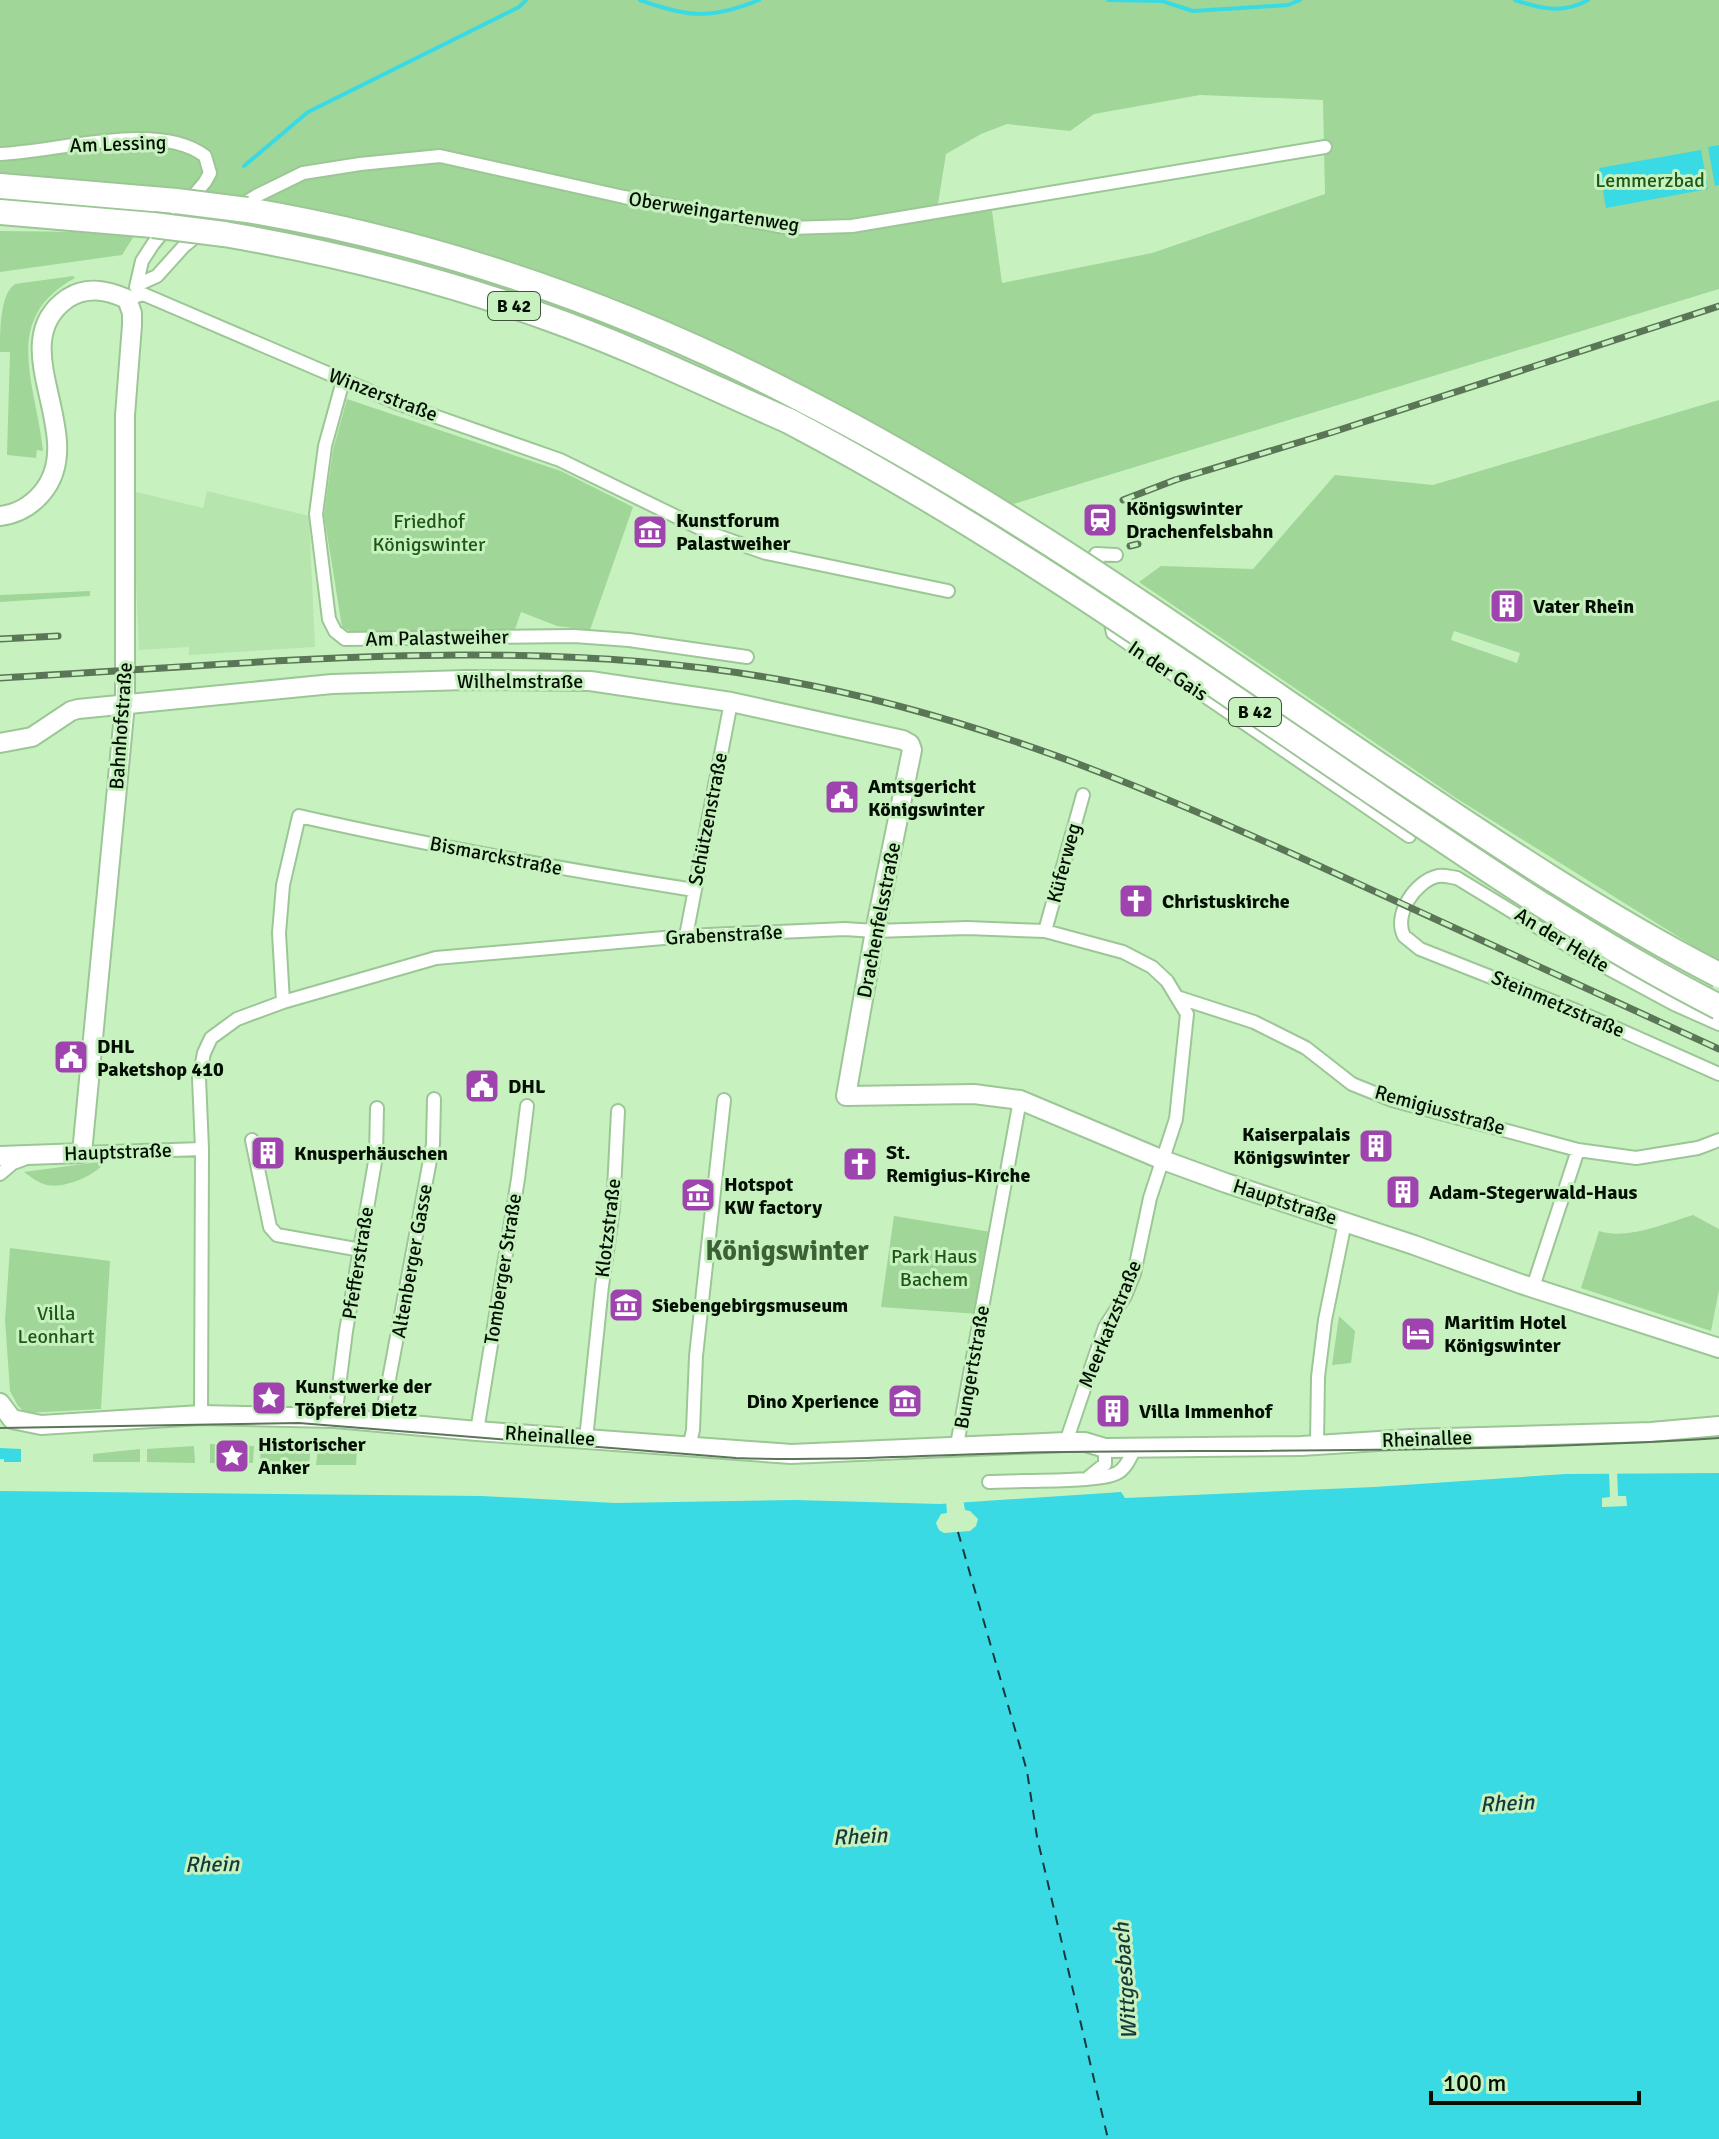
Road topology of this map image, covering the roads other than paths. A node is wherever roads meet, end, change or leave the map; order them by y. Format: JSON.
{"nodes":[{"id":1,"x":1325,"y":147,"type":"dead end"},
{"id":2,"x":0,"y":154,"type":"edge"},
{"id":3,"x":0,"y":186,"type":"edge"},
{"id":4,"x":0,"y":212,"type":"edge"},
{"id":5,"x":132,"y":292,"type":"junction"},
{"id":6,"x":343,"y":381,"type":"junction"},
{"id":7,"x":0,"y":516,"type":"edge"},
{"id":8,"x":1116,"y":555,"type":"dead end"},
{"id":9,"x":948,"y":591,"type":"dead end"},
{"id":10,"x":747,"y":657,"type":"dead end"},
{"id":11,"x":125,"y":701,"type":"junction"},
{"id":12,"x":731,"y":702,"type":"junction"},
{"id":13,"x":0,"y":743,"type":"edge"},
{"id":14,"x":910,"y":744,"type":"joint"},
{"id":15,"x":1083,"y":795,"type":"dead end"},
{"id":16,"x":1409,"y":836,"type":"dead end"},
{"id":17,"x":694,"y":890,"type":"junction"},
{"id":18,"x":1401,"y":930,"type":"joint"},
{"id":19,"x":875,"y":931,"type":"junction"},
{"id":20,"x":1045,"y":931,"type":"junction"},
{"id":21,"x":686,"y":936,"type":"junction"},
{"id":22,"x":1719,"y":975,"type":"edge"},
{"id":23,"x":1180,"y":998,"type":"junction"},
{"id":24,"x":283,"y":1002,"type":"junction"},
{"id":25,"x":1719,"y":1007,"type":"edge"},
{"id":26,"x":1719,"y":1024,"type":"edge"},
{"id":27,"x":1719,"y":1074,"type":"edge"},
{"id":28,"x":846,"y":1096,"type":"joint"},
{"id":29,"x":434,"y":1099,"type":"dead end"},
{"id":30,"x":724,"y":1100,"type":"dead end"},
{"id":31,"x":1020,"y":1100,"type":"junction"},
{"id":32,"x":527,"y":1106,"type":"dead end"},
{"id":33,"x":377,"y":1108,"type":"dead end"},
{"id":34,"x":618,"y":1111,"type":"dead end"},
{"id":35,"x":252,"y":1140,"type":"dead end"},
{"id":36,"x":1719,"y":1140,"type":"edge"},
{"id":37,"x":202,"y":1149,"type":"junction"},
{"id":38,"x":1578,"y":1150,"type":"junction"},
{"id":39,"x":82,"y":1153,"type":"junction"},
{"id":40,"x":34,"y":1154,"type":"junction"},
{"id":41,"x":0,"y":1156,"type":"edge"},
{"id":42,"x":1163,"y":1160,"type":"junction"},
{"id":43,"x":0,"y":1174,"type":"edge"},
{"id":44,"x":1345,"y":1222,"type":"junction"},
{"id":45,"x":361,"y":1250,"type":"junction"},
{"id":46,"x":1533,"y":1287,"type":"junction"},
{"id":47,"x":1719,"y":1348,"type":"edge"},
{"id":48,"x":0,"y":1407,"type":"edge"},
{"id":49,"x":201,"y":1415,"type":"junction"},
{"id":50,"x":335,"y":1418,"type":"junction"},
{"id":51,"x":381,"y":1422,"type":"junction"},
{"id":52,"x":1719,"y":1426,"type":"edge"},
{"id":53,"x":477,"y":1431,"type":"junction"},
{"id":54,"x":586,"y":1439,"type":"junction"},
{"id":55,"x":1066,"y":1442,"type":"junction"},
{"id":56,"x":1317,"y":1444,"type":"junction"},
{"id":57,"x":957,"y":1445,"type":"junction"},
{"id":58,"x":689,"y":1447,"type":"junction"},
{"id":59,"x":1105,"y":1448,"type":"junction"},
{"id":60,"x":1135,"y":1448,"type":"junction"},
{"id":61,"x":1089,"y":1477,"type":"junction"},
{"id":62,"x":989,"y":1482,"type":"dead end"}],
"edges":[{"from":1,"to":5,"type":"street","name":"Oberweingartenweg"},
{"from":2,"to":5,"type":"street","name":"Am Lessing"},
{"from":3,"to":22,"type":"highway","number":"B 42","bridge":true},
{"from":4,"to":25,"type":"highway","number":"B 42","bridge":true},
{"from":5,"to":6,"type":"street","name":"Winzerstraße"},
{"from":5,"to":7,"type":"street","name":"Winzerstraße"},
{"from":5,"to":11,"type":"street","name":"Bahnhofstraße"},
{"from":6,"to":9,"type":"street","name":"Winzerstraße"},
{"from":6,"to":10,"type":"street","name":"Am Palastweiher"},
{"from":8,"to":16,"type":"street","name":"In der Gais"},
{"from":11,"to":12,"type":"street","name":"Wilhelmstraße"},
{"from":11,"to":13,"type":"street","name":"Wilhelmstraße"},
{"from":11,"to":39,"type":"street","name":"Bahnhofstraße"},
{"from":12,"to":14,"type":"street","name":"Wilhelmstraße"},
{"from":12,"to":17,"type":"street","name":"Schützenstraße"},
{"from":14,"to":19,"type":"street","name":"Drachenfelsstraße"},
{"from":15,"to":20,"type":"street","name":"Küferweg"},
{"from":17,"to":21,"type":"street","name":"Schützenstraße"},
{"from":17,"to":24,"type":"street","name":"Bismarckstraße"},
{"from":18,"to":26,"type":"street","name":"An der Helte"},
{"from":18,"to":27,"type":"street","name":"Steinmetzstraße"},
{"from":19,"to":20,"type":"street","name":"Grabenstraße"},
{"from":19,"to":21,"type":"street","name":"Grabenstraße"},
{"from":19,"to":28,"type":"street","name":"Drachenfelsstraße"},
{"from":20,"to":23,"type":"street","name":"Grabenstraße"},
{"from":21,"to":24,"type":"street","name":"Grabenstraße"},
{"from":23,"to":38,"type":"street","name":"Remigiusstraße"},
{"from":23,"to":42,"type":"street"},
{"from":24,"to":37,"type":"street","name":"Grabenstraße"},
{"from":28,"to":31,"type":"street","name":"Hauptstraße"},
{"from":29,"to":51,"type":"street","name":"Altenberger Gasse"},
{"from":30,"to":58,"type":"street"},
{"from":31,"to":42,"type":"street","name":"Hauptstraße"},
{"from":31,"to":57,"type":"street","name":"Bungertstraße"},
{"from":32,"to":53,"type":"street","name":"Tomberger Straße"},
{"from":33,"to":45,"type":"street","name":"Pfefferstraße"},
{"from":34,"to":54,"type":"street","name":"Klotzstraße"},
{"from":35,"to":45,"type":"street"},
{"from":36,"to":38,"type":"street","name":"Remigiusstraße"},
{"from":37,"to":39,"type":"street","name":"Hauptstraße"},
{"from":37,"to":49,"type":"street","name":"Grabenstraße"},
{"from":38,"to":46,"type":"street"},
{"from":39,"to":40,"type":"street","name":"Hauptstraße"},
{"from":40,"to":41,"type":"street","name":"Hauptstraße"},
{"from":40,"to":43,"type":"street","name":"Hauptstraße"},
{"from":42,"to":44,"type":"street","name":"Hauptstraße"},
{"from":42,"to":55,"type":"street","name":"Meerkatzstraße"},
{"from":44,"to":46,"type":"street","name":"Hauptstraße"},
{"from":44,"to":56,"type":"street"},
{"from":45,"to":50,"type":"street","name":"Pfefferstraße"},
{"from":46,"to":47,"type":"street","name":"Hauptstraße"},
{"from":48,"to":49,"type":"street","name":"Rheinallee"},
{"from":49,"to":50,"type":"street","name":"Rheinallee"},
{"from":50,"to":51,"type":"street","name":"Rheinallee"},
{"from":51,"to":53,"type":"street","name":"Rheinallee"},
{"from":52,"to":56,"type":"street","name":"Rheinallee"},
{"from":53,"to":54,"type":"street","name":"Rheinallee"},
{"from":54,"to":58,"type":"street","name":"Rheinallee"},
{"from":55,"to":57,"type":"street","name":"Rheinallee"},
{"from":55,"to":59,"type":"street","name":"Rheinallee"},
{"from":56,"to":60,"type":"street","name":"Rheinallee"},
{"from":57,"to":58,"type":"street","name":"Rheinallee"},
{"from":59,"to":60,"type":"street","name":"Rheinallee"},
{"from":59,"to":61,"type":"street"},
{"from":60,"to":61,"type":"street"},
{"from":61,"to":62,"type":"street"}]}
